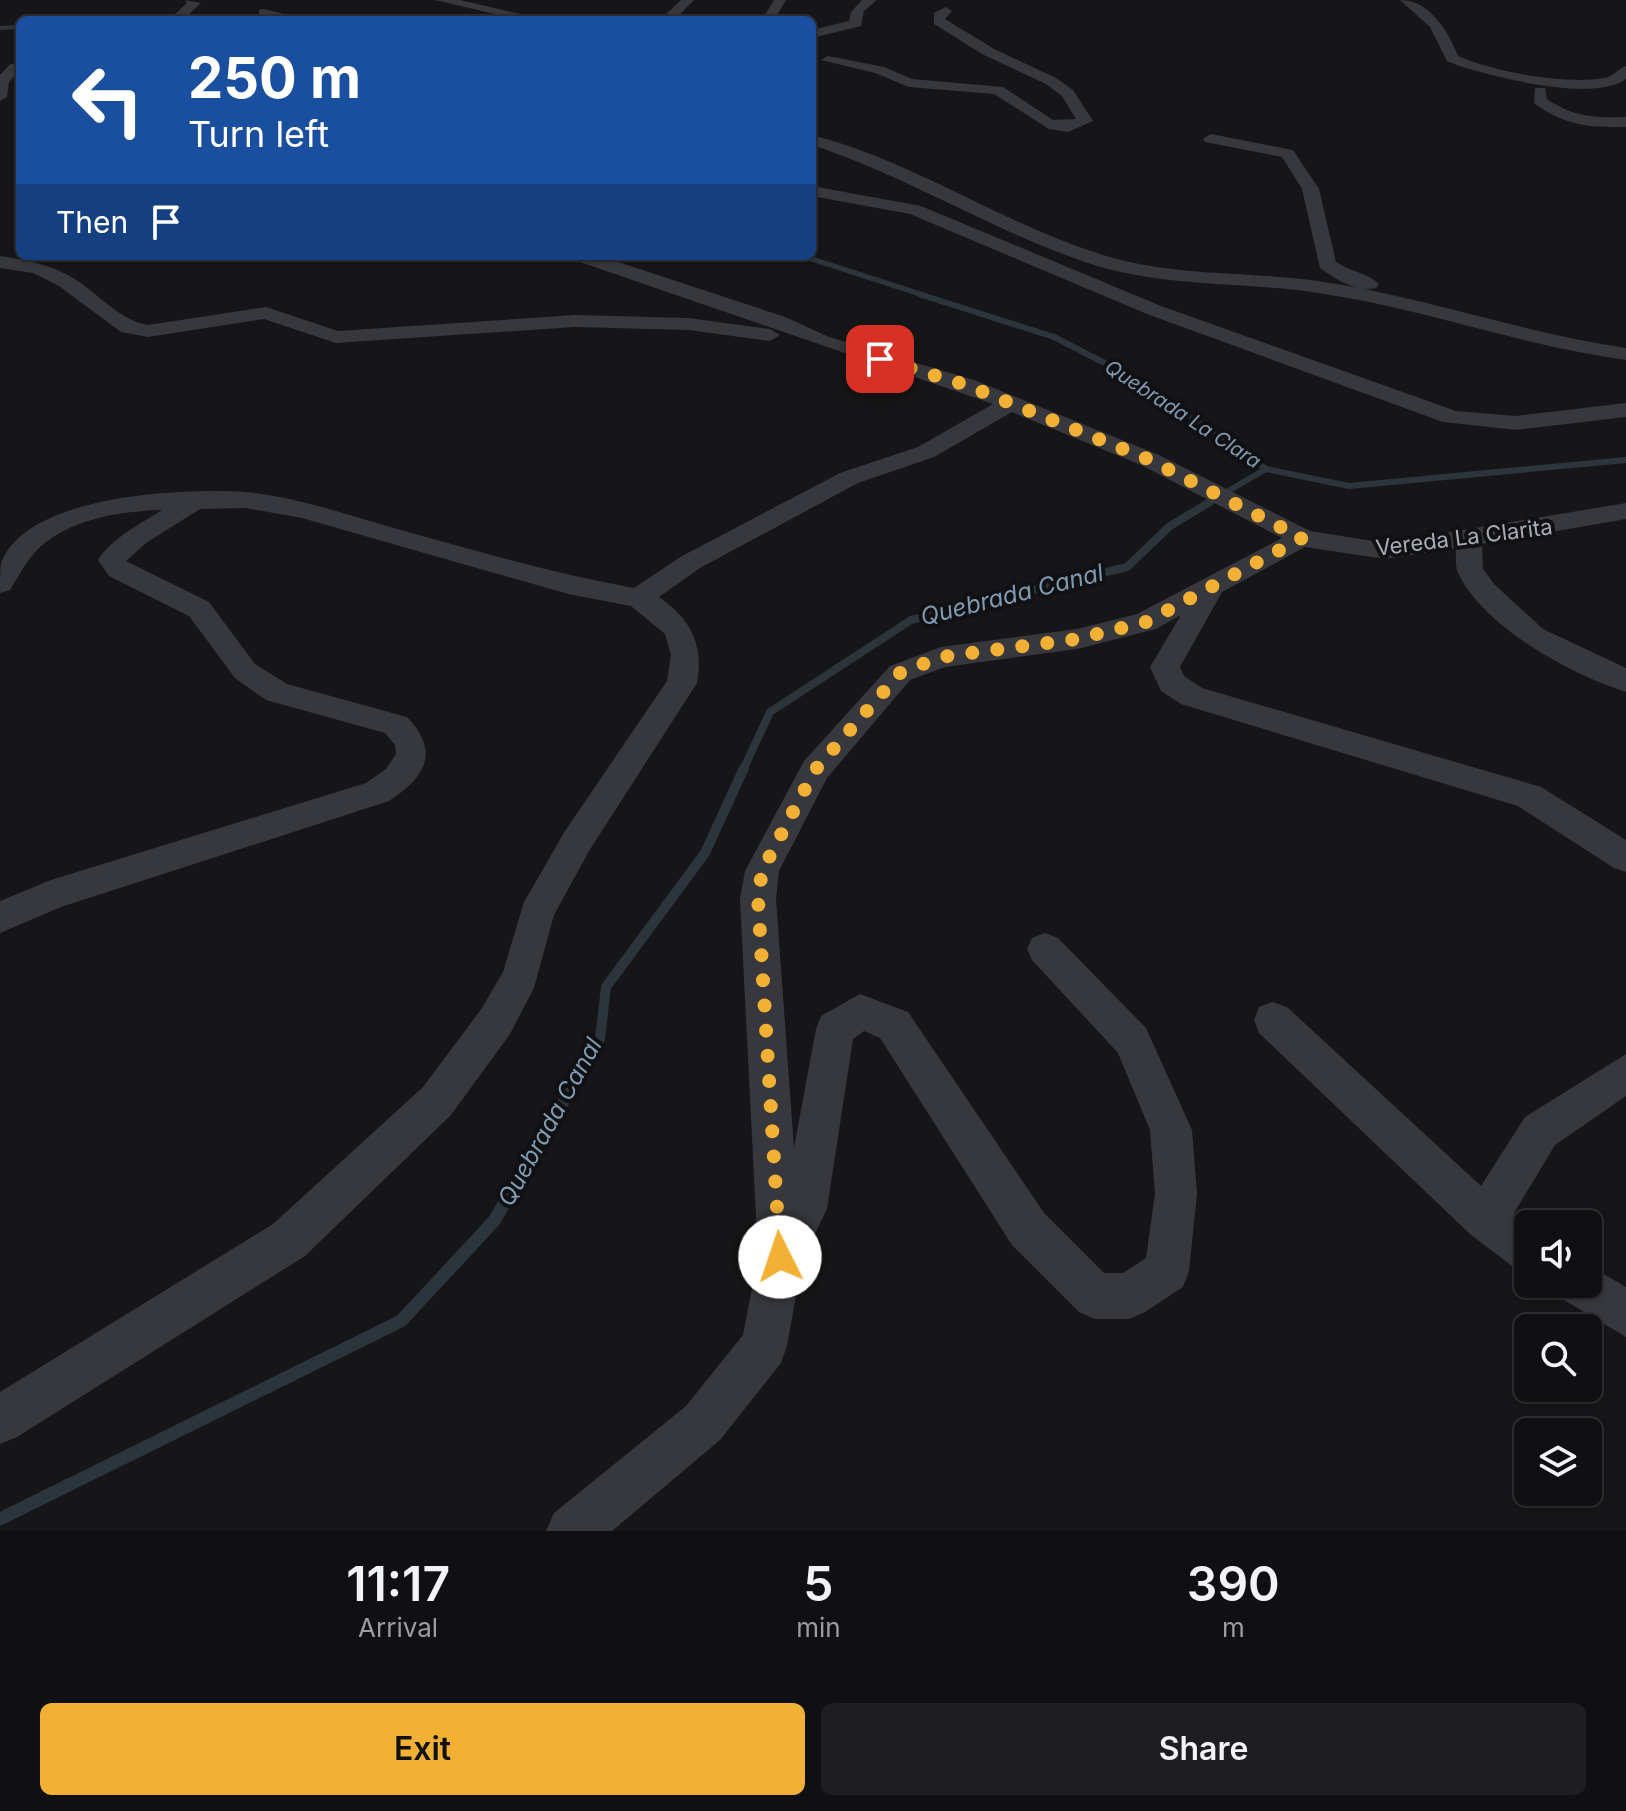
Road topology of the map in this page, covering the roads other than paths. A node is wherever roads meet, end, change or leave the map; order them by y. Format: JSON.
{"nodes":[{"id":1,"x":441,"y":0,"type":"edge"},
{"id":2,"x":688,"y":0,"type":"edge"},
{"id":3,"x":871,"y":0,"type":"edge"},
{"id":4,"x":1406,"y":0,"type":"edge"},
{"id":5,"x":197,"y":1,"type":"edge"},
{"id":6,"x":946,"y":11,"type":"dead end"},
{"id":7,"x":263,"y":13,"type":"dead end"},
{"id":8,"x":180,"y":16,"type":"edge"},
{"id":9,"x":275,"y":16,"type":"edge"},
{"id":10,"x":520,"y":16,"type":"edge"},
{"id":11,"x":670,"y":16,"type":"edge"},
{"id":12,"x":816,"y":33,"type":"edge"},
{"id":13,"x":816,"y":55,"type":"edge"},
{"id":14,"x":828,"y":60,"type":"junction"},
{"id":15,"x":816,"y":64,"type":"edge"},
{"id":16,"x":12,"y":67,"type":"edge"},
{"id":17,"x":1626,"y":70,"type":"edge"},
{"id":18,"x":1563,"y":82,"type":"junction"},
{"id":19,"x":1540,"y":91,"type":"dead end"},
{"id":20,"x":0,"y":97,"type":"edge"},
{"id":21,"x":1613,"y":97,"type":"dead end"},
{"id":22,"x":1626,"y":122,"type":"edge"},
{"id":23,"x":1211,"y":139,"type":"dead end"},
{"id":24,"x":816,"y":141,"type":"edge"},
{"id":25,"x":816,"y":192,"type":"edge"},
{"id":26,"x":593,"y":260,"type":"edge"},
{"id":27,"x":0,"y":262,"type":"edge"},
{"id":28,"x":1473,"y":325,"type":"junction"},
{"id":29,"x":822,"y":341,"type":"junction"},
{"id":30,"x":1626,"y":354,"type":"edge"},
{"id":31,"x":1011,"y":403,"type":"junction"},
{"id":32,"x":1626,"y":410,"type":"edge"},
{"id":33,"x":198,"y":499,"type":"junction"},
{"id":34,"x":1626,"y":511,"type":"edge"},
{"id":35,"x":1302,"y":538,"type":"junction"},
{"id":36,"x":1469,"y":539,"type":"junction"},
{"id":37,"x":0,"y":584,"type":"edge"},
{"id":38,"x":1210,"y":590,"type":"junction"},
{"id":39,"x":639,"y":598,"type":"junction"},
{"id":40,"x":1626,"y":681,"type":"edge"},
{"id":41,"x":1626,"y":858,"type":"edge"},
{"id":42,"x":0,"y":918,"type":"edge"},
{"id":43,"x":1045,"y":949,"type":"dead end"},
{"id":44,"x":1273,"y":1020,"type":"dead end"},
{"id":45,"x":1626,"y":1073,"type":"edge"},
{"id":46,"x":1485,"y":1219,"type":"junction"},
{"id":47,"x":1514,"y":1240,"type":"edge"},
{"id":48,"x":780,"y":1257,"type":"junction"},
{"id":49,"x":1601,"y":1298,"type":"edge"},
{"id":50,"x":1626,"y":1314,"type":"edge"},
{"id":51,"x":0,"y":1420,"type":"edge"},
{"id":52,"x":572,"y":1531,"type":"edge"}],
"edges":[{"from":1,"to":10,"type":"street"},
{"from":2,"to":11,"type":"street"},
{"from":3,"to":12,"type":"street"},
{"from":4,"to":18,"type":"street"},
{"from":5,"to":8,"type":"street"},
{"from":6,"to":14,"type":"street"},
{"from":7,"to":9,"type":"street"},
{"from":13,"to":14,"type":"street"},
{"from":14,"to":15,"type":"street"},
{"from":16,"to":20,"type":"street"},
{"from":17,"to":18,"type":"street"},
{"from":18,"to":21,"type":"street"},
{"from":19,"to":22,"type":"street"},
{"from":23,"to":28,"type":"street"},
{"from":24,"to":28,"type":"street"},
{"from":25,"to":32,"type":"street"},
{"from":26,"to":29,"type":"street"},
{"from":27,"to":29,"type":"street"},
{"from":28,"to":30,"type":"street"},
{"from":29,"to":31,"type":"street","name":"Vereda La Clarita"},
{"from":31,"to":35,"type":"street","name":"Vereda La Clarita"},
{"from":31,"to":39,"type":"street"},
{"from":33,"to":37,"type":"street"},
{"from":33,"to":39,"type":"street"},
{"from":33,"to":42,"type":"street"},
{"from":34,"to":36,"type":"street","name":"Vereda La Clarita"},
{"from":35,"to":36,"type":"street","name":"Vereda La Clarita"},
{"from":35,"to":38,"type":"street"},
{"from":36,"to":40,"type":"street"},
{"from":38,"to":41,"type":"street"},
{"from":38,"to":48,"type":"street"},
{"from":39,"to":51,"type":"street"},
{"from":43,"to":48,"type":"street"},
{"from":44,"to":46,"type":"street"},
{"from":45,"to":46,"type":"street"},
{"from":46,"to":47,"type":"street"},
{"from":48,"to":52,"type":"street"},
{"from":49,"to":50,"type":"street"}]}
